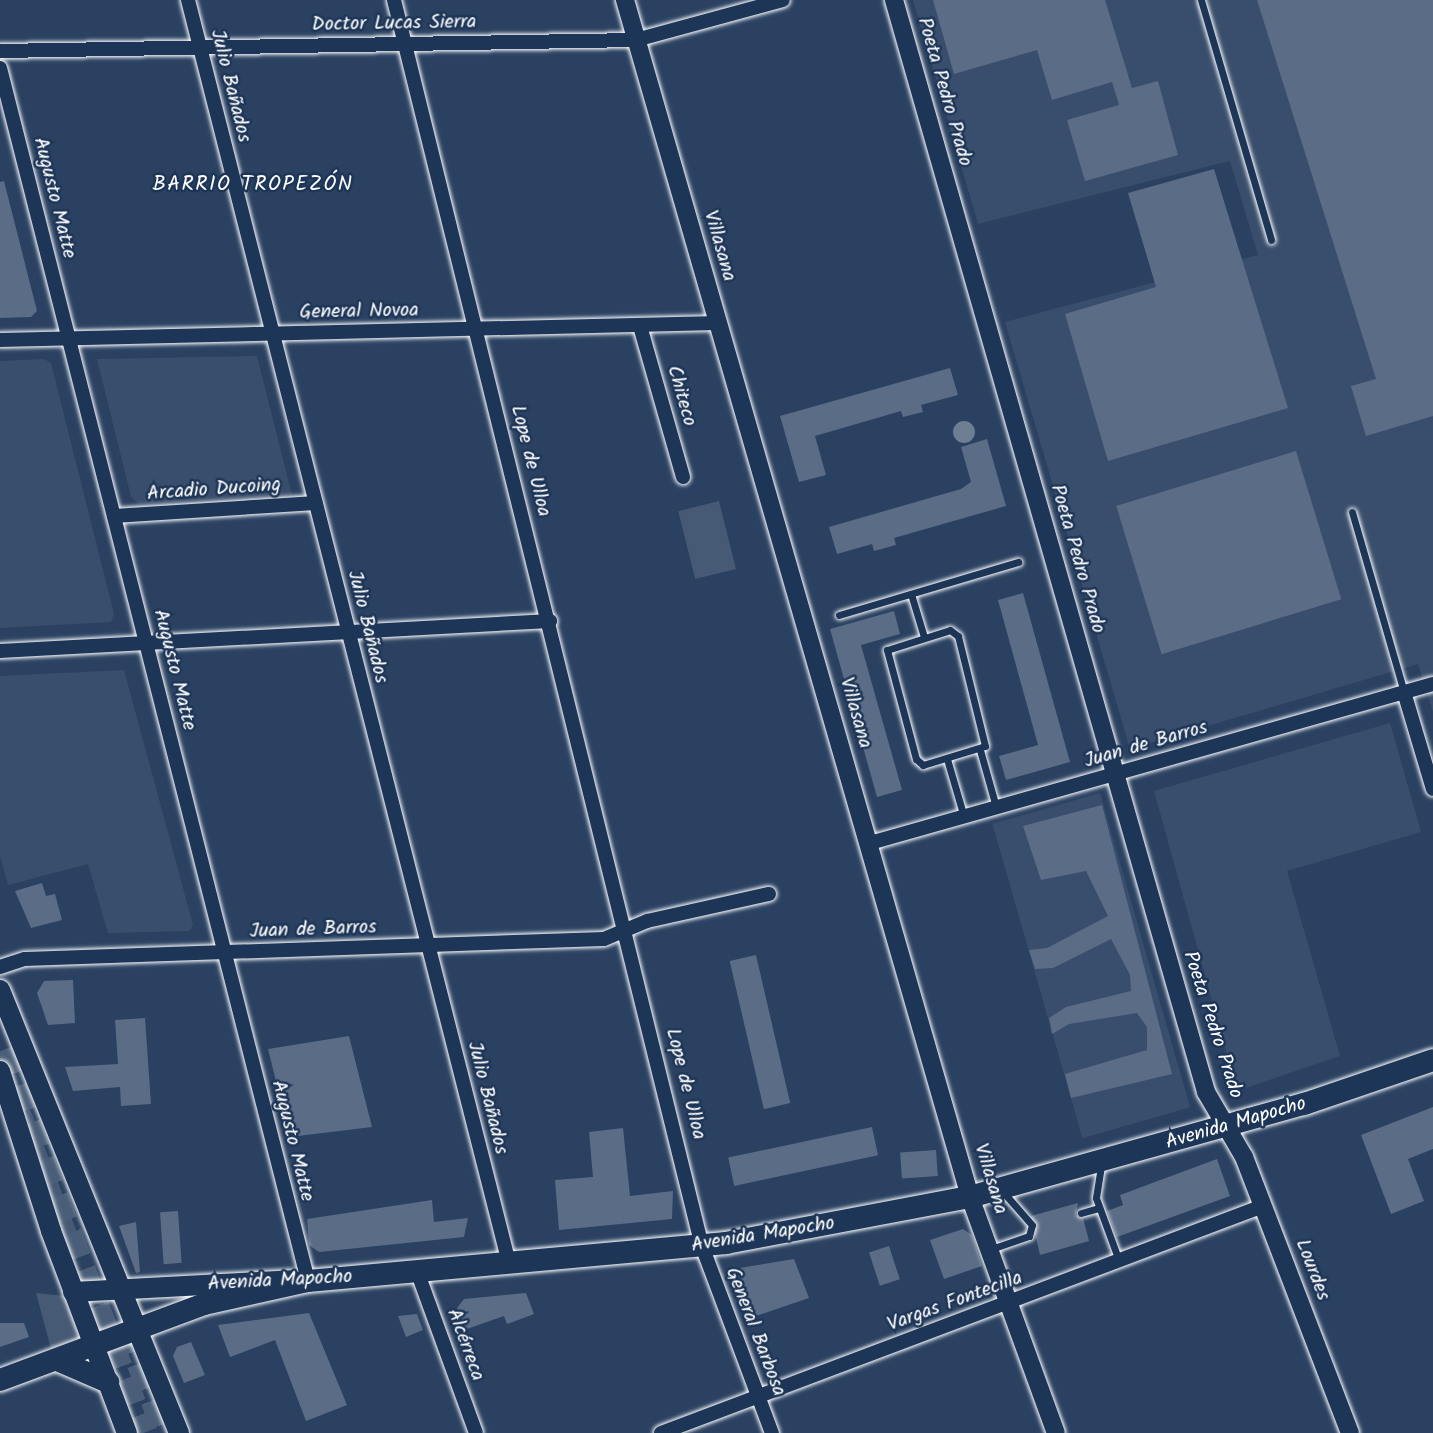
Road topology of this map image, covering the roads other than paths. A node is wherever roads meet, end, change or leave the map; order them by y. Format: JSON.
{"nodes":[{"id":1,"x":188,"y":0,"type":"edge"},
{"id":2,"x":394,"y":0,"type":"edge"},
{"id":3,"x":625,"y":0,"type":"edge"},
{"id":4,"x":783,"y":0,"type":"edge"},
{"id":5,"x":894,"y":0,"type":"edge"},
{"id":6,"x":1201,"y":0,"type":"edge"},
{"id":7,"x":636,"y":40,"type":"junction"},
{"id":8,"x":406,"y":43,"type":"junction"},
{"id":9,"x":200,"y":47,"type":"junction"},
{"id":10,"x":0,"y":51,"type":"edge"},
{"id":11,"x":0,"y":68,"type":"edge"},
{"id":12,"x":1271,"y":240,"type":"dead end"},
{"id":13,"x":718,"y":323,"type":"junction"},
{"id":14,"x":640,"y":326,"type":"junction"},
{"id":15,"x":477,"y":329,"type":"junction"},
{"id":16,"x":272,"y":334,"type":"junction"},
{"id":17,"x":70,"y":338,"type":"junction"},
{"id":18,"x":0,"y":340,"type":"edge"},
{"id":19,"x":683,"y":477,"type":"dead end"},
{"id":20,"x":316,"y":503,"type":"junction"},
{"id":21,"x":1352,"y":512,"type":"dead end"},
{"id":22,"x":114,"y":516,"type":"junction"},
{"id":23,"x":1018,"y":562,"type":"dead end"},
{"id":24,"x":911,"y":594,"type":"junction"},
{"id":25,"x":839,"y":615,"type":"dead end"},
{"id":26,"x":550,"y":621,"type":"junction"},
{"id":27,"x":349,"y":632,"type":"junction"},
{"id":28,"x":924,"y":637,"type":"junction"},
{"id":29,"x":147,"y":643,"type":"junction"},
{"id":30,"x":0,"y":651,"type":"edge"},
{"id":31,"x":1433,"y":684,"type":"edge"},
{"id":32,"x":1404,"y":692,"type":"junction"},
{"id":33,"x":980,"y":750,"type":"junction"},
{"id":34,"x":947,"y":759,"type":"junction"},
{"id":35,"x":1116,"y":774,"type":"junction"},
{"id":36,"x":1433,"y":789,"type":"edge"},
{"id":37,"x":996,"y":807,"type":"junction"},
{"id":38,"x":964,"y":817,"type":"junction"},
{"id":39,"x":870,"y":843,"type":"junction"},
{"id":40,"x":769,"y":894,"type":"dead end"},
{"id":41,"x":627,"y":932,"type":"junction"},
{"id":42,"x":428,"y":945,"type":"junction"},
{"id":43,"x":223,"y":952,"type":"junction"},
{"id":44,"x":0,"y":967,"type":"edge"},
{"id":45,"x":0,"y":990,"type":"edge"},
{"id":46,"x":1433,"y":1060,"type":"edge"},
{"id":47,"x":0,"y":1071,"type":"edge"},
{"id":48,"x":1225,"y":1127,"type":"junction"},
{"id":49,"x":1103,"y":1161,"type":"junction"},
{"id":50,"x":1000,"y":1189,"type":"junction"},
{"id":51,"x":970,"y":1197,"type":"junction"},
{"id":52,"x":1263,"y":1206,"type":"junction"},
{"id":53,"x":1099,"y":1208,"type":"junction"},
{"id":54,"x":1081,"y":1212,"type":"dead end"},
{"id":55,"x":702,"y":1246,"type":"junction"},
{"id":56,"x":989,"y":1250,"type":"junction"},
{"id":57,"x":1119,"y":1261,"type":"junction"},
{"id":58,"x":509,"y":1263,"type":"junction"},
{"id":59,"x":417,"y":1271,"type":"junction"},
{"id":60,"x":308,"y":1281,"type":"junction"},
{"id":61,"x":73,"y":1292,"type":"junction"},
{"id":62,"x":123,"y":1292,"type":"junction"},
{"id":63,"x":1008,"y":1303,"type":"junction"},
{"id":64,"x":139,"y":1328,"type":"junction"},
{"id":65,"x":94,"y":1346,"type":"junction"},
{"id":66,"x":57,"y":1360,"type":"junction"},
{"id":67,"x":0,"y":1380,"type":"edge"},
{"id":68,"x":108,"y":1382,"type":"junction"},
{"id":69,"x":758,"y":1396,"type":"junction"},
{"id":70,"x":128,"y":1433,"type":"edge"},
{"id":71,"x":178,"y":1433,"type":"edge"},
{"id":72,"x":476,"y":1433,"type":"edge"},
{"id":73,"x":661,"y":1433,"type":"edge"},
{"id":74,"x":772,"y":1433,"type":"edge"},
{"id":75,"x":1056,"y":1433,"type":"edge"},
{"id":76,"x":1350,"y":1433,"type":"edge"}],
"edges":[{"from":1,"to":9,"type":"street","name":"Julio Bañados"},
{"from":2,"to":8,"type":"street","name":"Lope de Ulloa"},
{"from":3,"to":7,"type":"street","name":"Villasana"},
{"from":4,"to":7,"type":"street","name":"Doctor Lucas Sierra"},
{"from":5,"to":35,"type":"street","name":"Poeta Pedro Prado"},
{"from":6,"to":12,"type":"lane"},
{"from":7,"to":8,"type":"street","name":"Doctor Lucas Sierra"},
{"from":7,"to":13,"type":"street","name":"Villasana"},
{"from":8,"to":9,"type":"street","name":"Doctor Lucas Sierra"},
{"from":8,"to":15,"type":"street","name":"Lope de Ulloa"},
{"from":9,"to":10,"type":"street","name":"Doctor Lucas Sierra"},
{"from":9,"to":16,"type":"street","name":"Julio Bañados"},
{"from":11,"to":17,"type":"street","name":"Augusto Matte"},
{"from":13,"to":14,"type":"street","name":"General Novoa"},
{"from":13,"to":39,"type":"street","name":"Villasana"},
{"from":14,"to":15,"type":"street","name":"General Novoa"},
{"from":14,"to":19,"type":"street","name":"Chiteco"},
{"from":15,"to":16,"type":"street","name":"General Novoa"},
{"from":15,"to":26,"type":"street","name":"Lope de Ulloa"},
{"from":16,"to":17,"type":"street","name":"General Novoa"},
{"from":16,"to":20,"type":"street","name":"Julio Bañados"},
{"from":17,"to":18,"type":"street","name":"General Novoa"},
{"from":17,"to":22,"type":"street","name":"Augusto Matte"},
{"from":20,"to":22,"type":"street","name":"Arcadio Ducoing"},
{"from":20,"to":27,"type":"street","name":"Julio Bañados"},
{"from":21,"to":32,"type":"lane"},
{"from":22,"to":29,"type":"street","name":"Augusto Matte"},
{"from":23,"to":24,"type":"lane"},
{"from":24,"to":25,"type":"lane"},
{"from":24,"to":28,"type":"lane"},
{"from":26,"to":27,"type":"street"},
{"from":26,"to":41,"type":"street","name":"Lope de Ulloa"},
{"from":27,"to":29,"type":"street"},
{"from":27,"to":42,"type":"street","name":"Julio Bañados"},
{"from":28,"to":33,"type":"lane"},
{"from":28,"to":34,"type":"lane"},
{"from":29,"to":30,"type":"street"},
{"from":29,"to":43,"type":"street","name":"Augusto Matte"},
{"from":31,"to":32,"type":"street","name":"Juan de Barros"},
{"from":32,"to":35,"type":"street","name":"Juan de Barros"},
{"from":32,"to":36,"type":"street"},
{"from":33,"to":34,"type":"lane"},
{"from":33,"to":37,"type":"lane"},
{"from":34,"to":38,"type":"lane"},
{"from":35,"to":37,"type":"street","name":"Juan de Barros"},
{"from":35,"to":48,"type":"street","name":"Poeta Pedro Prado"},
{"from":37,"to":38,"type":"street","name":"Juan de Barros"},
{"from":38,"to":39,"type":"street","name":"Juan de Barros"},
{"from":39,"to":51,"type":"street","name":"Villasana"},
{"from":40,"to":41,"type":"street"},
{"from":41,"to":42,"type":"street","name":"Juan de Barros"},
{"from":41,"to":55,"type":"street","name":"Lope de Ulloa"},
{"from":42,"to":43,"type":"street","name":"Juan de Barros"},
{"from":42,"to":58,"type":"street","name":"Julio Bañados"},
{"from":43,"to":44,"type":"street","name":"Juan de Barros"},
{"from":43,"to":60,"type":"street","name":"Augusto Matte"},
{"from":45,"to":62,"type":"main road"},
{"from":46,"to":48,"type":"main road","name":"Avenida Mapocho"},
{"from":47,"to":61,"type":"main road"},
{"from":48,"to":49,"type":"main road","name":"Avenida Mapocho"},
{"from":48,"to":52,"type":"street","name":"Lourdes"},
{"from":49,"to":50,"type":"main road","name":"Avenida Mapocho"},
{"from":49,"to":53,"type":"lane"},
{"from":50,"to":51,"type":"main road","name":"Avenida Mapocho"},
{"from":50,"to":56,"type":"lane"},
{"from":51,"to":55,"type":"main road","name":"Avenida Mapocho"},
{"from":51,"to":56,"type":"street","name":"Villasana"},
{"from":52,"to":57,"type":"street","name":"Vargas Fontecilla"},
{"from":52,"to":76,"type":"street","name":"Lourdes"},
{"from":53,"to":54,"type":"lane"},
{"from":53,"to":57,"type":"lane"},
{"from":55,"to":58,"type":"main road","name":"Avenida Mapocho"},
{"from":55,"to":69,"type":"street","name":"General Barbosa"},
{"from":56,"to":63,"type":"street","name":"Villasana"},
{"from":57,"to":63,"type":"street","name":"Vargas Fontecilla"},
{"from":58,"to":59,"type":"main road","name":"Avenida Mapocho"},
{"from":59,"to":60,"type":"main road","name":"Avenida Mapocho"},
{"from":59,"to":72,"type":"street","name":"Alcérreca"},
{"from":60,"to":62,"type":"main road","name":"Avenida Mapocho"},
{"from":60,"to":64,"type":"main road"},
{"from":61,"to":62,"type":"main road","name":"Avenida Mapocho"},
{"from":61,"to":65,"type":"main road"},
{"from":62,"to":64,"type":"main road"},
{"from":63,"to":69,"type":"street","name":"Vargas Fontecilla"},
{"from":63,"to":75,"type":"street","name":"Villasana"},
{"from":64,"to":65,"type":"main road"},
{"from":64,"to":71,"type":"main road"},
{"from":65,"to":66,"type":"main road"},
{"from":65,"to":68,"type":"main road"},
{"from":66,"to":67,"type":"main road"},
{"from":66,"to":68,"type":"main road"},
{"from":68,"to":70,"type":"main road"},
{"from":69,"to":73,"type":"street","name":"Vargas Fontecilla"},
{"from":69,"to":74,"type":"street","name":"General Barbosa"}]}
